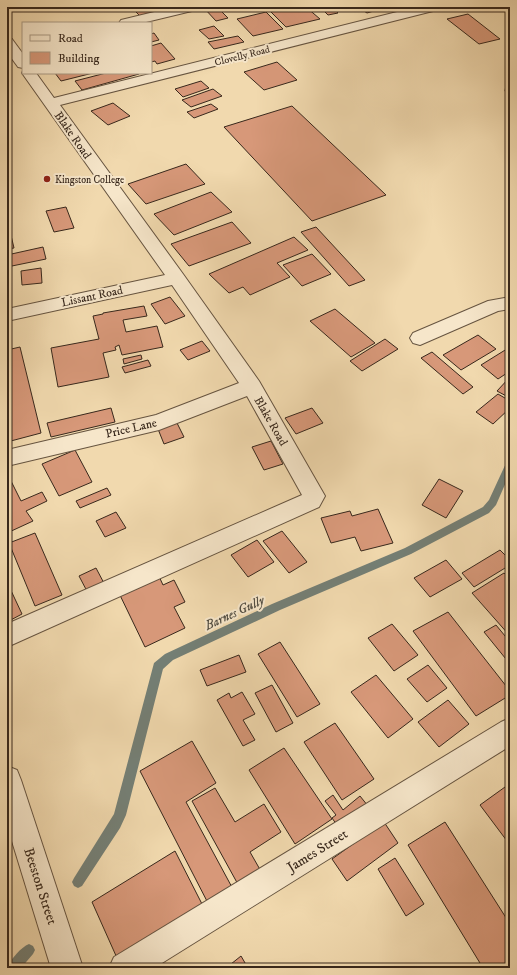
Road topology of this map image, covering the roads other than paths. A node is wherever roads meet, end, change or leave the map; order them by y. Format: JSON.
{"nodes":[{"id":1,"x":190,"y":7,"type":"edge"},
{"id":2,"x":432,"y":7,"type":"edge"},
{"id":3,"x":130,"y":22,"type":"edge"},
{"id":4,"x":14,"y":47,"type":"edge"},
{"id":5,"x":22,"y":62,"type":"edge"},
{"id":6,"x":30,"y":74,"type":"edge"},
{"id":7,"x":51,"y":104,"type":"junction"},
{"id":8,"x":177,"y":278,"type":"junction"},
{"id":9,"x":510,"y":303,"type":"edge"},
{"id":10,"x":7,"y":314,"type":"edge"},
{"id":11,"x":420,"y":338,"type":"dead end"},
{"id":12,"x":252,"y":386,"type":"junction"},
{"id":13,"x":7,"y":458,"type":"edge"},
{"id":14,"x":7,"y":636,"type":"edge"},
{"id":15,"x":510,"y":731,"type":"edge"},
{"id":16,"x":7,"y":780,"type":"edge"},
{"id":17,"x":67,"y":968,"type":"edge"},
{"id":18,"x":125,"y":968,"type":"edge"}],
"edges":[{"from":1,"to":3,"type":"street"},
{"from":2,"to":7,"type":"street","name":"Clovelly Road"},
{"from":4,"to":5,"type":"street"},
{"from":6,"to":7,"type":"street","name":"Blake Road"},
{"from":7,"to":8,"type":"street","name":"Blake Road"},
{"from":8,"to":10,"type":"street","name":"Lissant Road"},
{"from":8,"to":12,"type":"street","name":"Blake Road"},
{"from":9,"to":11,"type":"street"},
{"from":12,"to":13,"type":"street","name":"Price Lane"},
{"from":12,"to":14,"type":"street","name":"Blake Road"},
{"from":15,"to":18,"type":"street","name":"James Street"},
{"from":16,"to":17,"type":"street","name":"Beeston Street"}]}
